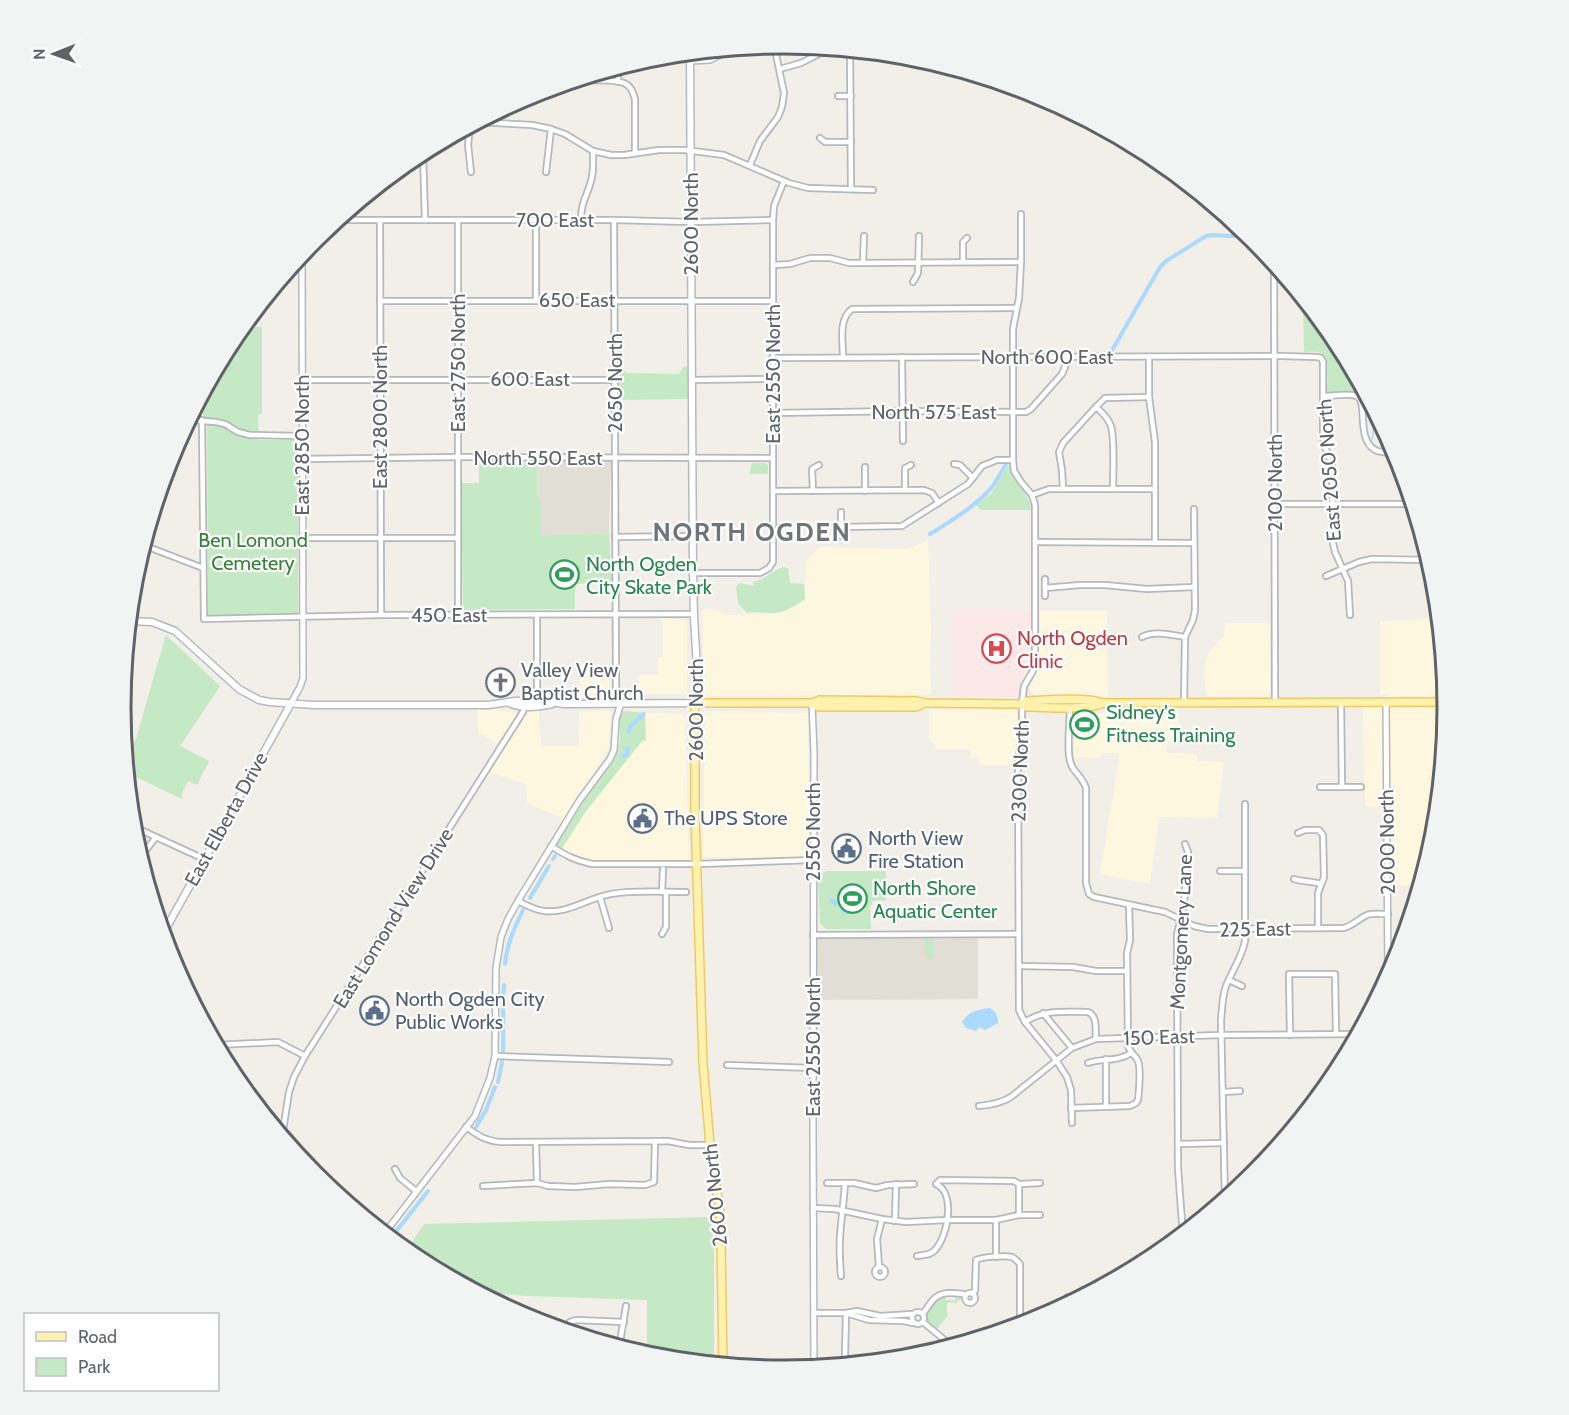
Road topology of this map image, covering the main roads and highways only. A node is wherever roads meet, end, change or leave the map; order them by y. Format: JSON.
{"nodes":[{"id":1,"x":690,"y":62,"type":"edge"},
{"id":2,"x":137,"y":621,"type":"edge"},
{"id":3,"x":1438,"y":702,"type":"edge"},
{"id":4,"x":509,"y":703,"type":"junction"},
{"id":5,"x":695,"y":703,"type":"junction"},
{"id":6,"x":812,"y":703,"type":"junction"},
{"id":7,"x":925,"y":703,"type":"junction"},
{"id":8,"x":1103,"y":703,"type":"junction"},
{"id":9,"x":556,"y":704,"type":"junction"},
{"id":10,"x":1022,"y":704,"type":"junction"},
{"id":11,"x":290,"y":705,"type":"junction"},
{"id":12,"x":168,"y":924,"type":"edge"},
{"id":13,"x":723,"y":1358,"type":"edge"}],
"edges":[{"from":1,"to":5,"type":"main road","name":"2600 North"},
{"from":2,"to":11,"type":"main road"},
{"from":3,"to":8,"type":"main road"},
{"from":4,"to":9,"type":"main road"},
{"from":4,"to":9,"type":"main road"},
{"from":4,"to":11,"type":"main road"},
{"from":5,"to":6,"type":"main road"},
{"from":5,"to":9,"type":"main road"},
{"from":5,"to":13,"type":"main road","name":"2600 North"},
{"from":6,"to":7,"type":"main road"},
{"from":6,"to":7,"type":"main road"},
{"from":7,"to":10,"type":"main road"},
{"from":8,"to":10,"type":"main road"},
{"from":8,"to":10,"type":"main road"},
{"from":11,"to":12,"type":"main road","name":"East Elberta Drive"}]}
